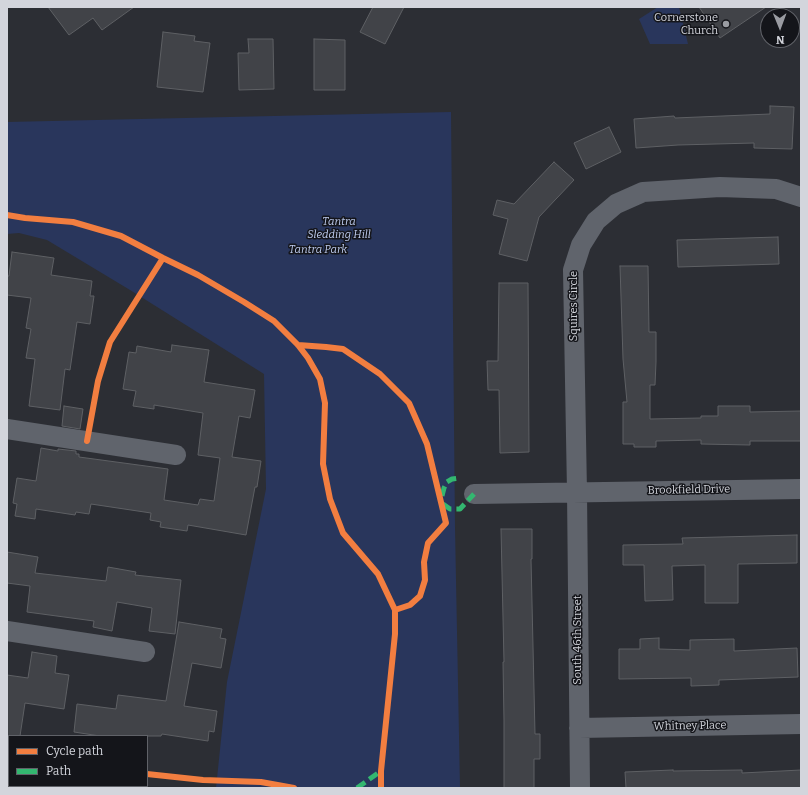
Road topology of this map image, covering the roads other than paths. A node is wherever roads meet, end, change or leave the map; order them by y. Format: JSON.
{"nodes":[{"id":1,"x":801,"y":197,"type":"edge"},
{"id":2,"x":7,"y":429,"type":"edge"},
{"id":3,"x":176,"y":454,"type":"dead end"},
{"id":4,"x":801,"y":489,"type":"edge"},
{"id":5,"x":577,"y":492,"type":"junction"},
{"id":6,"x":474,"y":494,"type":"dead end"},
{"id":7,"x":7,"y":631,"type":"edge"},
{"id":8,"x":145,"y":652,"type":"dead end"},
{"id":9,"x":801,"y":724,"type":"edge"},
{"id":10,"x":579,"y":728,"type":"junction"},
{"id":11,"x":580,"y":788,"type":"edge"}],
"edges":[{"from":1,"to":5,"type":"street","name":"Squires Circle"},
{"from":2,"to":3,"type":"street"},
{"from":4,"to":5,"type":"street","name":"Brookfield Drive"},
{"from":5,"to":6,"type":"street","name":"Brookfield Drive"},
{"from":5,"to":10,"type":"street","name":"South 46th Street"},
{"from":7,"to":8,"type":"street"},
{"from":9,"to":10,"type":"street","name":"Whitney Place"},
{"from":10,"to":11,"type":"street","name":"South 46th Street"}]}
